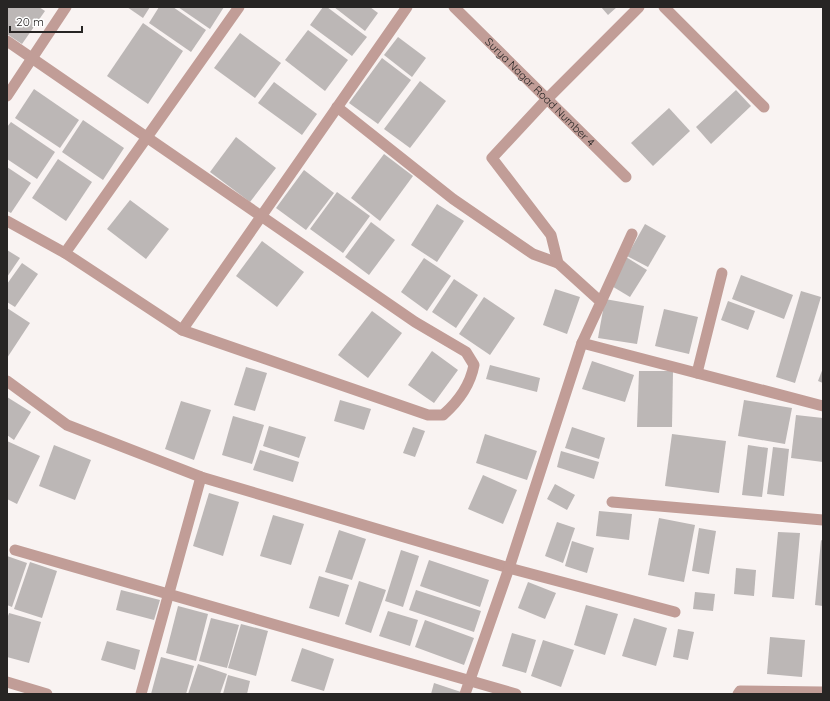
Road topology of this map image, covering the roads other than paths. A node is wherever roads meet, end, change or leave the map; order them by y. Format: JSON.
{"nodes":[{"id":1,"x":66,"y":7,"type":"edge"},
{"id":2,"x":238,"y":7,"type":"edge"},
{"id":3,"x":407,"y":7,"type":"edge"},
{"id":4,"x":454,"y":7,"type":"edge"},
{"id":5,"x":639,"y":7,"type":"edge"},
{"id":6,"x":664,"y":7,"type":"edge"},
{"id":7,"x":7,"y":41,"type":"edge"},
{"id":8,"x":34,"y":58,"type":"junction"},
{"id":9,"x":7,"y":96,"type":"edge"},
{"id":10,"x":546,"y":100,"type":"junction"},
{"id":11,"x":764,"y":107,"type":"dead end"},
{"id":12,"x":337,"y":108,"type":"junction"},
{"id":13,"x":147,"y":138,"type":"junction"},
{"id":14,"x":626,"y":177,"type":"dead end"},
{"id":15,"x":261,"y":217,"type":"junction"},
{"id":16,"x":7,"y":221,"type":"edge"},
{"id":17,"x":632,"y":234,"type":"dead end"},
{"id":18,"x":65,"y":253,"type":"junction"},
{"id":19,"x":558,"y":263,"type":"junction"},
{"id":20,"x":722,"y":273,"type":"dead end"},
{"id":21,"x":601,"y":302,"type":"junction"},
{"id":22,"x":182,"y":330,"type":"junction"},
{"id":23,"x":582,"y":343,"type":"junction"},
{"id":24,"x":697,"y":373,"type":"junction"},
{"id":25,"x":7,"y":381,"type":"edge"},
{"id":26,"x":823,"y":406,"type":"edge"},
{"id":27,"x":201,"y":477,"type":"junction"},
{"id":28,"x":612,"y":502,"type":"dead end"},
{"id":29,"x":823,"y":520,"type":"edge"},
{"id":30,"x":15,"y":550,"type":"dead end"},
{"id":31,"x":509,"y":568,"type":"junction"},
{"id":32,"x":168,"y":594,"type":"junction"},
{"id":33,"x":675,"y":612,"type":"dead end"},
{"id":34,"x":468,"y":681,"type":"junction"},
{"id":35,"x":7,"y":682,"type":"edge"},
{"id":36,"x":823,"y":692,"type":"edge"},
{"id":37,"x":47,"y":694,"type":"edge"},
{"id":38,"x":141,"y":694,"type":"edge"},
{"id":39,"x":464,"y":694,"type":"edge"},
{"id":40,"x":516,"y":694,"type":"edge"},
{"id":41,"x":738,"y":694,"type":"edge"}],
"edges":[{"from":1,"to":8,"type":"street"},
{"from":2,"to":13,"type":"street"},
{"from":3,"to":12,"type":"street"},
{"from":4,"to":10,"type":"street","name":"Surya Nagar Road Number 4"},
{"from":5,"to":10,"type":"street"},
{"from":6,"to":11,"type":"street"},
{"from":7,"to":8,"type":"street"},
{"from":8,"to":9,"type":"street"},
{"from":8,"to":13,"type":"street"},
{"from":10,"to":14,"type":"street","name":"Surya Nagar Road Number 4"},
{"from":10,"to":19,"type":"street"},
{"from":12,"to":15,"type":"street"},
{"from":12,"to":19,"type":"street"},
{"from":13,"to":15,"type":"street"},
{"from":13,"to":18,"type":"street"},
{"from":15,"to":22,"type":"street"},
{"from":15,"to":22,"type":"street"},
{"from":16,"to":18,"type":"street"},
{"from":17,"to":21,"type":"street"},
{"from":18,"to":22,"type":"street"},
{"from":19,"to":21,"type":"street"},
{"from":20,"to":24,"type":"street"},
{"from":21,"to":23,"type":"street"},
{"from":23,"to":24,"type":"street"},
{"from":23,"to":31,"type":"street"},
{"from":24,"to":26,"type":"street"},
{"from":25,"to":27,"type":"street"},
{"from":27,"to":31,"type":"street"},
{"from":27,"to":32,"type":"street"},
{"from":28,"to":29,"type":"street"},
{"from":30,"to":32,"type":"street"},
{"from":31,"to":33,"type":"street"},
{"from":31,"to":34,"type":"street"},
{"from":32,"to":34,"type":"street"},
{"from":32,"to":38,"type":"street"},
{"from":34,"to":39,"type":"street"},
{"from":34,"to":40,"type":"street"},
{"from":35,"to":37,"type":"street"},
{"from":36,"to":41,"type":"street"}]}
